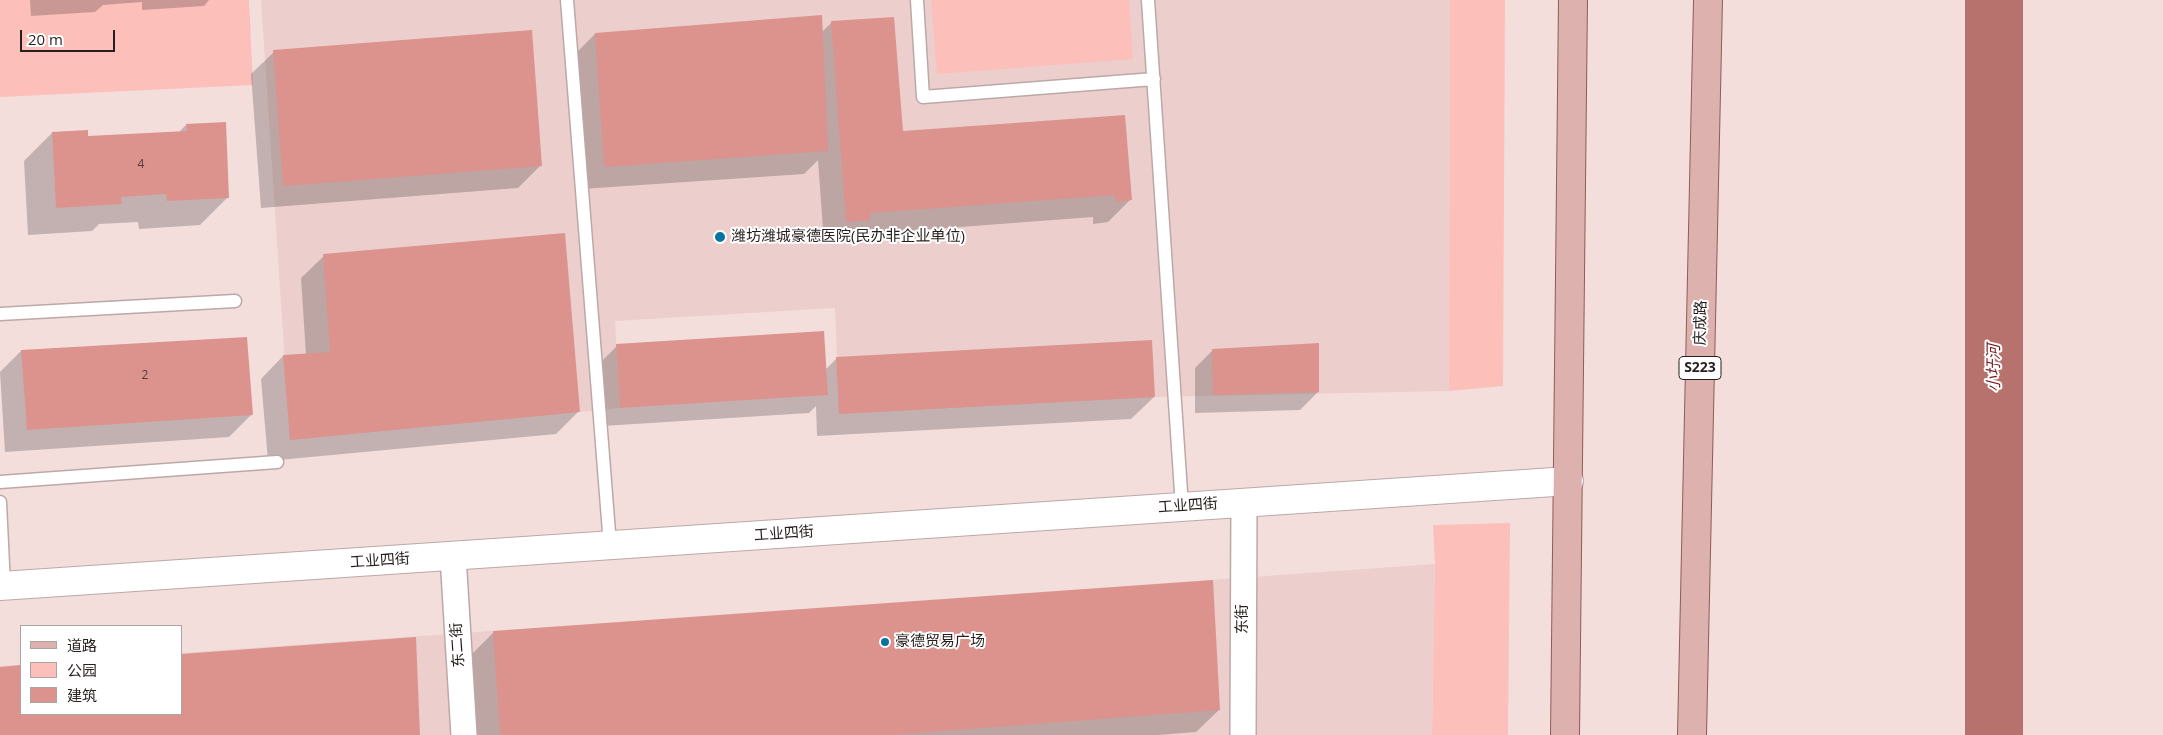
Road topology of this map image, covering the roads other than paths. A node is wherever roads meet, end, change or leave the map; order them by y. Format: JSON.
{"nodes":[{"id":1,"x":567,"y":0,"type":"edge"},
{"id":2,"x":917,"y":0,"type":"edge"},
{"id":3,"x":1148,"y":0,"type":"edge"},
{"id":4,"x":1573,"y":0,"type":"edge"},
{"id":5,"x":1708,"y":0,"type":"edge"},
{"id":6,"x":1154,"y":79,"type":"junction"},
{"id":7,"x":234,"y":301,"type":"dead end"},
{"id":8,"x":0,"y":314,"type":"edge"},
{"id":9,"x":277,"y":462,"type":"dead end"},
{"id":10,"x":1569,"y":481,"type":"junction"},
{"id":11,"x":0,"y":482,"type":"edge"},
{"id":12,"x":0,"y":502,"type":"edge"},
{"id":13,"x":1244,"y":503,"type":"junction"},
{"id":14,"x":1182,"y":507,"type":"junction"},
{"id":15,"x":610,"y":545,"type":"junction"},
{"id":16,"x":453,"y":556,"type":"junction"},
{"id":17,"x":2,"y":586,"type":"edge"},
{"id":18,"x":464,"y":735,"type":"edge"},
{"id":19,"x":1243,"y":735,"type":"edge"},
{"id":20,"x":1565,"y":735,"type":"edge"},
{"id":21,"x":1692,"y":735,"type":"edge"}],
"edges":[{"from":1,"to":15,"type":"lane"},
{"from":2,"to":6,"type":"lane"},
{"from":3,"to":6,"type":"lane"},
{"from":4,"to":10,"type":"main road"},
{"from":5,"to":21,"type":"main road","name":"庆成路","number":"S223"},
{"from":6,"to":14,"type":"lane"},
{"from":7,"to":8,"type":"lane"},
{"from":9,"to":11,"type":"lane"},
{"from":10,"to":13,"type":"street","name":"工业四街"},
{"from":10,"to":20,"type":"main road"},
{"from":12,"to":17,"type":"lane"},
{"from":13,"to":14,"type":"street","name":"工业四街"},
{"from":13,"to":19,"type":"street","name":"东街"},
{"from":14,"to":15,"type":"street","name":"工业四街"},
{"from":15,"to":16,"type":"street","name":"工业四街"},
{"from":16,"to":17,"type":"street","name":"工业四街"},
{"from":16,"to":18,"type":"street","name":"东二街"}]}
